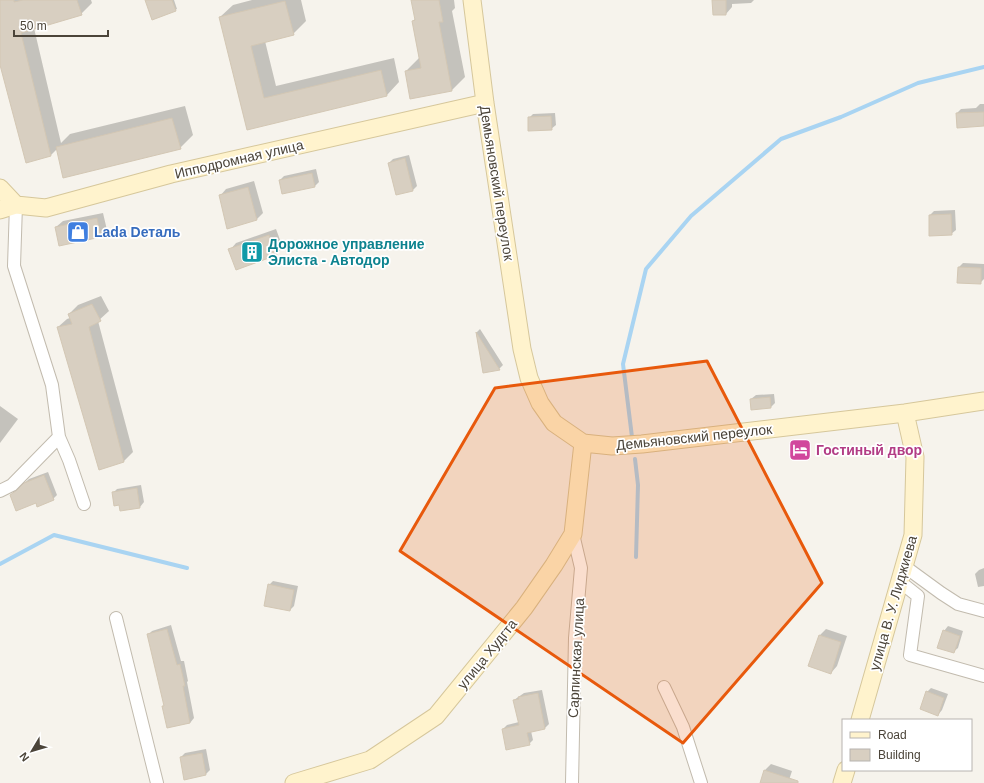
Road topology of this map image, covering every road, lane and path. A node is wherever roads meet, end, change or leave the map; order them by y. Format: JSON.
{"nodes":[{"id":1,"x":472,"y":0,"type":"edge"},
{"id":2,"x":485,"y":103,"type":"junction"},
{"id":3,"x":0,"y":188,"type":"edge"},
{"id":4,"x":16,"y":205,"type":"junction"},
{"id":5,"x":0,"y":210,"type":"edge"},
{"id":6,"x":984,"y":401,"type":"edge"},
{"id":7,"x":905,"y":413,"type":"junction"},
{"id":8,"x":59,"y":437,"type":"junction"},
{"id":9,"x":582,"y":443,"type":"junction"},
{"id":10,"x":0,"y":491,"type":"edge"},
{"id":11,"x":84,"y":504,"type":"dead end"},
{"id":12,"x":573,"y":534,"type":"junction"},
{"id":13,"x":902,"y":573,"type":"junction"},
{"id":14,"x":984,"y":611,"type":"edge"},
{"id":15,"x":116,"y":618,"type":"dead end"},
{"id":16,"x":984,"y":676,"type":"edge"},
{"id":17,"x":664,"y":687,"type":"dead end"},
{"id":18,"x":860,"y":719,"type":"edge"},
{"id":19,"x":846,"y":771,"type":"edge"},
{"id":20,"x":157,"y":783,"type":"edge"},
{"id":21,"x":294,"y":783,"type":"edge"},
{"id":22,"x":572,"y":783,"type":"edge"},
{"id":23,"x":701,"y":783,"type":"edge"},
{"id":24,"x":842,"y":783,"type":"edge"}],
"edges":[{"from":1,"to":2,"type":"main road","name":"Демьяновский переулок"},
{"from":2,"to":4,"type":"main road","name":"Ипподромная улица"},
{"from":2,"to":9,"type":"main road","name":"Демьяновский переулок"},
{"from":3,"to":4,"type":"main road"},
{"from":4,"to":5,"type":"main road"},
{"from":4,"to":8,"type":"street"},
{"from":6,"to":7,"type":"main road","name":"Демьяновский переулок"},
{"from":7,"to":9,"type":"main road","name":"Демьяновский переулок"},
{"from":7,"to":13,"type":"main road","name":"улица В. У. Лиджиева"},
{"from":8,"to":10,"type":"street"},
{"from":8,"to":11,"type":"street"},
{"from":9,"to":12,"type":"main road","name":"улица Худгта"},
{"from":12,"to":21,"type":"main road","name":"улица Худгта"},
{"from":12,"to":22,"type":"street","name":"Сарпинская улица"},
{"from":13,"to":14,"type":"street"},
{"from":13,"to":16,"type":"street"},
{"from":13,"to":18,"type":"main road","name":"улица В. У. Лиджиева"},
{"from":15,"to":20,"type":"street"},
{"from":17,"to":23,"type":"street"},
{"from":19,"to":24,"type":"main road"}]}
